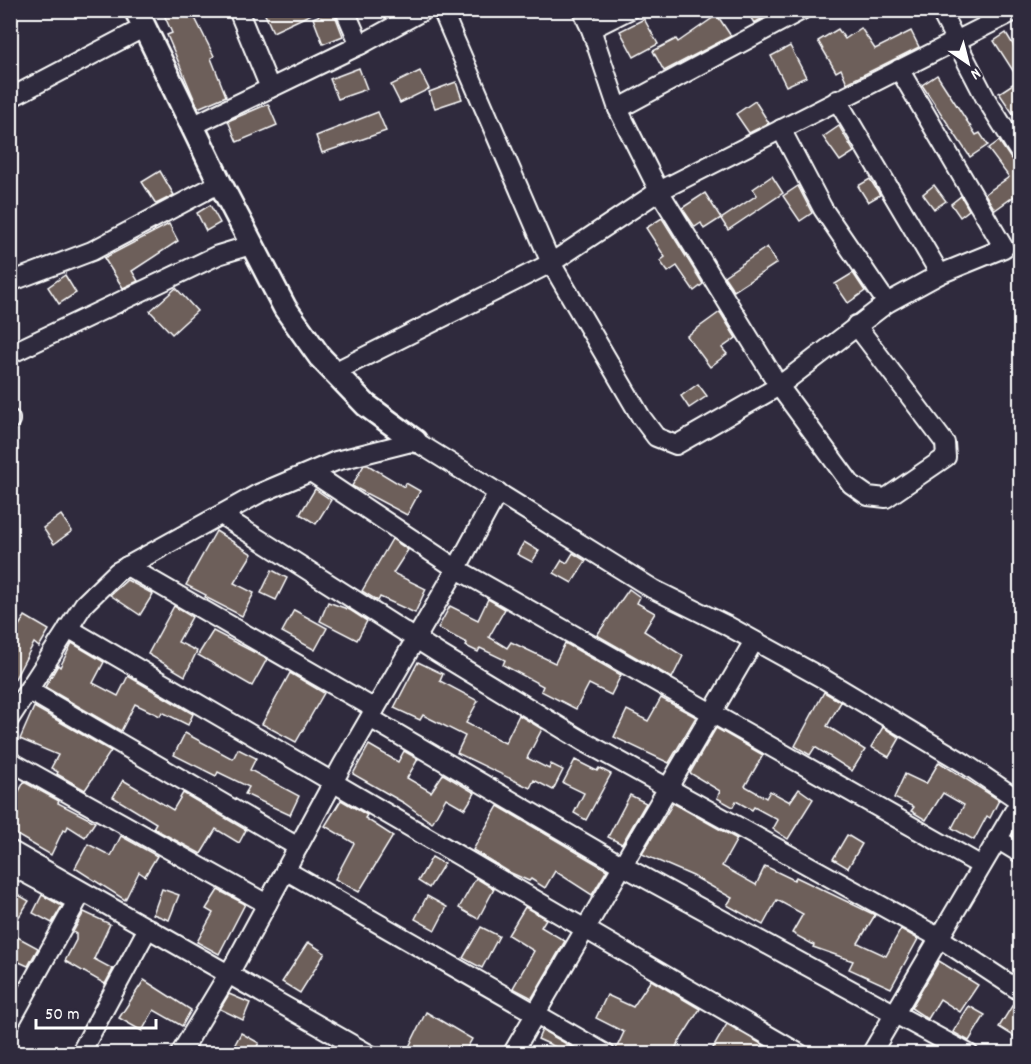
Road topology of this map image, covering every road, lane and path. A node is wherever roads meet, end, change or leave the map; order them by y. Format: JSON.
{"nodes":[{"id":1,"x":238,"y":10,"type":"edge"},
{"id":2,"x":345,"y":10,"type":"edge"},
{"id":3,"x":424,"y":10,"type":"edge"},
{"id":4,"x":442,"y":10,"type":"edge"},
{"id":5,"x":582,"y":10,"type":"edge"},
{"id":6,"x":629,"y":10,"type":"edge"},
{"id":7,"x":802,"y":10,"type":"edge"},
{"id":8,"x":940,"y":10,"type":"edge"},
{"id":9,"x":1019,"y":11,"type":"edge"},
{"id":10,"x":140,"y":19,"type":"edge"},
{"id":11,"x":591,"y":29,"type":"junction"},
{"id":12,"x":955,"y":40,"type":"junction"},
{"id":13,"x":360,"y":45,"type":"junction"},
{"id":14,"x":899,"y":69,"type":"junction"},
{"id":15,"x":270,"y":88,"type":"junction"},
{"id":16,"x":10,"y":98,"type":"edge"},
{"id":17,"x":837,"y":100,"type":"junction"},
{"id":18,"x":618,"y":109,"type":"junction"},
{"id":19,"x":192,"y":126,"type":"junction"},
{"id":20,"x":781,"y":129,"type":"junction"},
{"id":21,"x":1020,"y":153,"type":"edge"},
{"id":22,"x":220,"y":183,"type":"junction"},
{"id":23,"x":659,"y":191,"type":"junction"},
{"id":24,"x":252,"y":245,"type":"junction"},
{"id":25,"x":1012,"y":245,"type":"edge"},
{"id":26,"x":551,"y":263,"type":"junction"},
{"id":27,"x":940,"y":274,"type":"junction"},
{"id":28,"x":10,"y":282,"type":"edge"},
{"id":29,"x":887,"y":303,"type":"junction"},
{"id":30,"x":855,"y":325,"type":"junction"},
{"id":31,"x":10,"y":354,"type":"edge"},
{"id":32,"x":334,"y":372,"type":"junction"},
{"id":33,"x":779,"y":386,"type":"junction"},
{"id":34,"x":415,"y":441,"type":"junction"},
{"id":35,"x":311,"y":472,"type":"junction"},
{"id":36,"x":494,"y":490,"type":"junction"},
{"id":37,"x":221,"y":514,"type":"junction"},
{"id":38,"x":127,"y":567,"type":"junction"},
{"id":39,"x":454,"y":567,"type":"junction"},
{"id":40,"x":68,"y":628,"type":"junction"},
{"id":41,"x":412,"y":637,"type":"junction"},
{"id":42,"x":754,"y":641,"type":"junction"},
{"id":43,"x":28,"y":690,"type":"junction"},
{"id":44,"x":371,"y":711,"type":"junction"},
{"id":45,"x":712,"y":713,"type":"junction"},
{"id":46,"x":10,"y":718,"type":"edge"},
{"id":47,"x":10,"y":761,"type":"edge"},
{"id":48,"x":329,"y":781,"type":"junction"},
{"id":49,"x":669,"y":788,"type":"junction"},
{"id":50,"x":997,"y":838,"type":"junction"},
{"id":51,"x":295,"y":845,"type":"junction"},
{"id":52,"x":10,"y":850,"type":"edge"},
{"id":53,"x":1020,"y":853,"type":"edge"},
{"id":54,"x":10,"y":865,"type":"edge"},
{"id":55,"x":980,"y":865,"type":"junction"},
{"id":56,"x":623,"y":866,"type":"junction"},
{"id":57,"x":285,"y":870,"type":"junction"},
{"id":58,"x":80,"y":896,"type":"junction"},
{"id":59,"x":262,"y":901,"type":"junction"},
{"id":60,"x":585,"y":930,"type":"junction"},
{"id":61,"x":145,"y":933,"type":"junction"},
{"id":62,"x":938,"y":937,"type":"junction"},
{"id":63,"x":221,"y":976,"type":"junction"},
{"id":64,"x":1020,"y":991,"type":"edge"},
{"id":65,"x":894,"y":1012,"type":"junction"},
{"id":66,"x":536,"y":1013,"type":"junction"},
{"id":67,"x":10,"y":1022,"type":"edge"},
{"id":68,"x":80,"y":1053,"type":"edge"},
{"id":69,"x":180,"y":1053,"type":"edge"},
{"id":70,"x":349,"y":1053,"type":"edge"},
{"id":71,"x":369,"y":1053,"type":"edge"},
{"id":72,"x":512,"y":1053,"type":"edge"},
{"id":73,"x":606,"y":1053,"type":"edge"},
{"id":74,"x":800,"y":1053,"type":"edge"},
{"id":75,"x":871,"y":1053,"type":"edge"},
{"id":76,"x":969,"y":1053,"type":"edge"}],
"edges":[{"from":1,"to":15,"type":"street"},
{"from":2,"to":13,"type":"street"},
{"from":3,"to":13,"type":"street"},
{"from":4,"to":26,"type":"street"},
{"from":5,"to":11,"type":"street"},
{"from":6,"to":11,"type":"street"},
{"from":7,"to":18,"type":"street"},
{"from":8,"to":12,"type":"street"},
{"from":9,"to":12,"type":"street"},
{"from":10,"to":16,"type":"street"},
{"from":10,"to":19,"type":"street"},
{"from":11,"to":18,"type":"street"},
{"from":12,"to":14,"type":"street"},
{"from":12,"to":21,"type":"street"},
{"from":13,"to":15,"type":"street"},
{"from":14,"to":17,"type":"street"},
{"from":14,"to":25,"type":"street"},
{"from":15,"to":19,"type":"street"},
{"from":17,"to":20,"type":"street"},
{"from":17,"to":27,"type":"street"},
{"from":18,"to":23,"type":"street"},
{"from":19,"to":22,"type":"street"},
{"from":20,"to":23,"type":"street"},
{"from":20,"to":29,"type":"street"},
{"from":22,"to":24,"type":"street"},
{"from":22,"to":28,"type":"street"},
{"from":23,"to":26,"type":"street"},
{"from":23,"to":33,"type":"street"},
{"from":24,"to":31,"type":"street"},
{"from":24,"to":32,"type":"street"},
{"from":25,"to":27,"type":"street"},
{"from":26,"to":32,"type":"street"},
{"from":26,"to":33,"type":"street"},
{"from":27,"to":29,"type":"street"},
{"from":29,"to":30,"type":"street"},
{"from":30,"to":33,"type":"street"},
{"from":30,"to":33,"type":"street"},
{"from":32,"to":34,"type":"street"},
{"from":34,"to":35,"type":"street"},
{"from":34,"to":36,"type":"street"},
{"from":35,"to":37,"type":"street"},
{"from":35,"to":39,"type":"street"},
{"from":36,"to":39,"type":"street"},
{"from":36,"to":42,"type":"street"},
{"from":37,"to":38,"type":"street"},
{"from":37,"to":41,"type":"street"},
{"from":38,"to":40,"type":"street"},
{"from":38,"to":44,"type":"street"},
{"from":39,"to":41,"type":"street"},
{"from":39,"to":45,"type":"street"},
{"from":40,"to":43,"type":"street"},
{"from":40,"to":48,"type":"street"},
{"from":41,"to":44,"type":"street"},
{"from":41,"to":49,"type":"street"},
{"from":42,"to":45,"type":"street"},
{"from":42,"to":50,"type":"street"},
{"from":43,"to":46,"type":"street"},
{"from":43,"to":51,"type":"street"},
{"from":44,"to":48,"type":"street"},
{"from":44,"to":56,"type":"street"},
{"from":45,"to":49,"type":"street"},
{"from":45,"to":55,"type":"street"},
{"from":47,"to":59,"type":"street"},
{"from":48,"to":51,"type":"street"},
{"from":48,"to":60,"type":"street"},
{"from":49,"to":56,"type":"street"},
{"from":49,"to":62,"type":"street"},
{"from":50,"to":53,"type":"street"},
{"from":50,"to":55,"type":"street"},
{"from":51,"to":57,"type":"street"},
{"from":51,"to":59,"type":"street"},
{"from":52,"to":58,"type":"street"},
{"from":54,"to":58,"type":"street"},
{"from":55,"to":62,"type":"street"},
{"from":56,"to":60,"type":"street"},
{"from":56,"to":65,"type":"street"},
{"from":57,"to":59,"type":"street"},
{"from":57,"to":66,"type":"street"},
{"from":58,"to":61,"type":"street"},
{"from":58,"to":67,"type":"street"},
{"from":59,"to":63,"type":"street"},
{"from":60,"to":66,"type":"street"},
{"from":60,"to":74,"type":"street"},
{"from":61,"to":63,"type":"street"},
{"from":61,"to":68,"type":"street"},
{"from":62,"to":64,"type":"street"},
{"from":62,"to":65,"type":"street"},
{"from":63,"to":69,"type":"street"},
{"from":63,"to":70,"type":"street"},
{"from":63,"to":71,"type":"street"},
{"from":65,"to":75,"type":"street"},
{"from":65,"to":76,"type":"street"},
{"from":66,"to":72,"type":"street"},
{"from":66,"to":73,"type":"street"}]}
